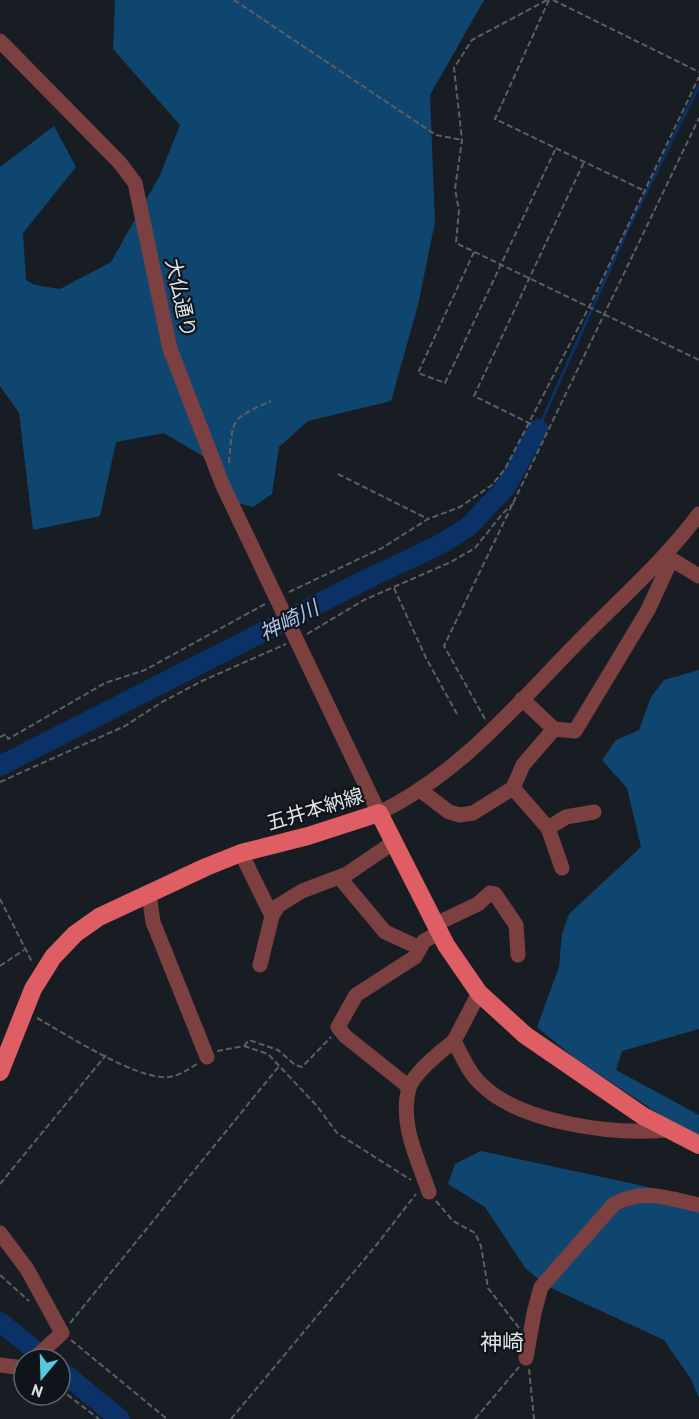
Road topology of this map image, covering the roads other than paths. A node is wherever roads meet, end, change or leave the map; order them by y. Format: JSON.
{"nodes":[{"id":1,"x":0,"y":41,"type":"edge"},
{"id":2,"x":697,"y":521,"type":"edge"},
{"id":3,"x":668,"y":558,"type":"junction"},
{"id":4,"x":699,"y":576,"type":"edge"},
{"id":5,"x":522,"y":699,"type":"junction"},
{"id":6,"x":554,"y":729,"type":"junction"},
{"id":7,"x":513,"y":788,"type":"junction"},
{"id":8,"x":420,"y":790,"type":"junction"},
{"id":9,"x":594,"y":812,"type":"dead end"},
{"id":10,"x":379,"y":813,"type":"junction"},
{"id":11,"x":548,"y":828,"type":"junction"},
{"id":12,"x":394,"y":842,"type":"junction"},
{"id":13,"x":241,"y":853,"type":"junction"},
{"id":14,"x":562,"y":868,"type":"dead end"},
{"id":15,"x":339,"y":877,"type":"junction"},
{"id":16,"x":150,"y":894,"type":"junction"},
{"id":17,"x":272,"y":916,"type":"junction"},
{"id":18,"x":438,"y":928,"type":"junction"},
{"id":19,"x":420,"y":948,"type":"junction"},
{"id":20,"x":518,"y":955,"type":"dead end"},
{"id":21,"x":260,"y":965,"type":"dead end"},
{"id":22,"x":479,"y":993,"type":"junction"},
{"id":23,"x":454,"y":1041,"type":"junction"},
{"id":24,"x":207,"y":1057,"type":"road end"},
{"id":25,"x":0,"y":1072,"type":"edge"},
{"id":26,"x":409,"y":1087,"type":"junction"},
{"id":27,"x":666,"y":1130,"type":"junction"},
{"id":28,"x":699,"y":1145,"type":"edge"},
{"id":29,"x":425,"y":1189,"type":"road end"},
{"id":30,"x":699,"y":1205,"type":"edge"},
{"id":31,"x":0,"y":1233,"type":"edge"},
{"id":32,"x":46,"y":1347,"type":"edge"},
{"id":33,"x":526,"y":1358,"type":"road end"}],
"edges":[{"from":1,"to":10,"type":"street","name":"大仏通り"},
{"from":2,"to":3,"type":"street"},
{"from":3,"to":4,"type":"street"},
{"from":3,"to":5,"type":"street"},
{"from":3,"to":6,"type":"street"},
{"from":5,"to":6,"type":"street"},
{"from":5,"to":8,"type":"street"},
{"from":6,"to":7,"type":"street"},
{"from":7,"to":8,"type":"street"},
{"from":7,"to":11,"type":"street"},
{"from":8,"to":10,"type":"street"},
{"from":9,"to":11,"type":"street"},
{"from":10,"to":12,"type":"main road","name":"五井本納線"},
{"from":10,"to":13,"type":"main road","name":"五井本納線"},
{"from":11,"to":14,"type":"street"},
{"from":12,"to":15,"type":"street"},
{"from":12,"to":18,"type":"main road","name":"五井本納線"},
{"from":13,"to":16,"type":"main road","name":"五井本納線"},
{"from":13,"to":17,"type":"street"},
{"from":15,"to":17,"type":"street"},
{"from":15,"to":19,"type":"street"},
{"from":16,"to":24,"type":"street"},
{"from":16,"to":25,"type":"main road","name":"五井本納線"},
{"from":17,"to":21,"type":"street"},
{"from":18,"to":19,"type":"street"},
{"from":18,"to":20,"type":"street"},
{"from":18,"to":22,"type":"main road","name":"五井本納線"},
{"from":19,"to":26,"type":"street"},
{"from":22,"to":23,"type":"street"},
{"from":22,"to":27,"type":"main road","name":"五井本納線"},
{"from":23,"to":26,"type":"street"},
{"from":23,"to":27,"type":"street"},
{"from":26,"to":29,"type":"street"},
{"from":27,"to":28,"type":"main road","name":"五井本納線"},
{"from":30,"to":33,"type":"street"},
{"from":31,"to":32,"type":"street"}]}
